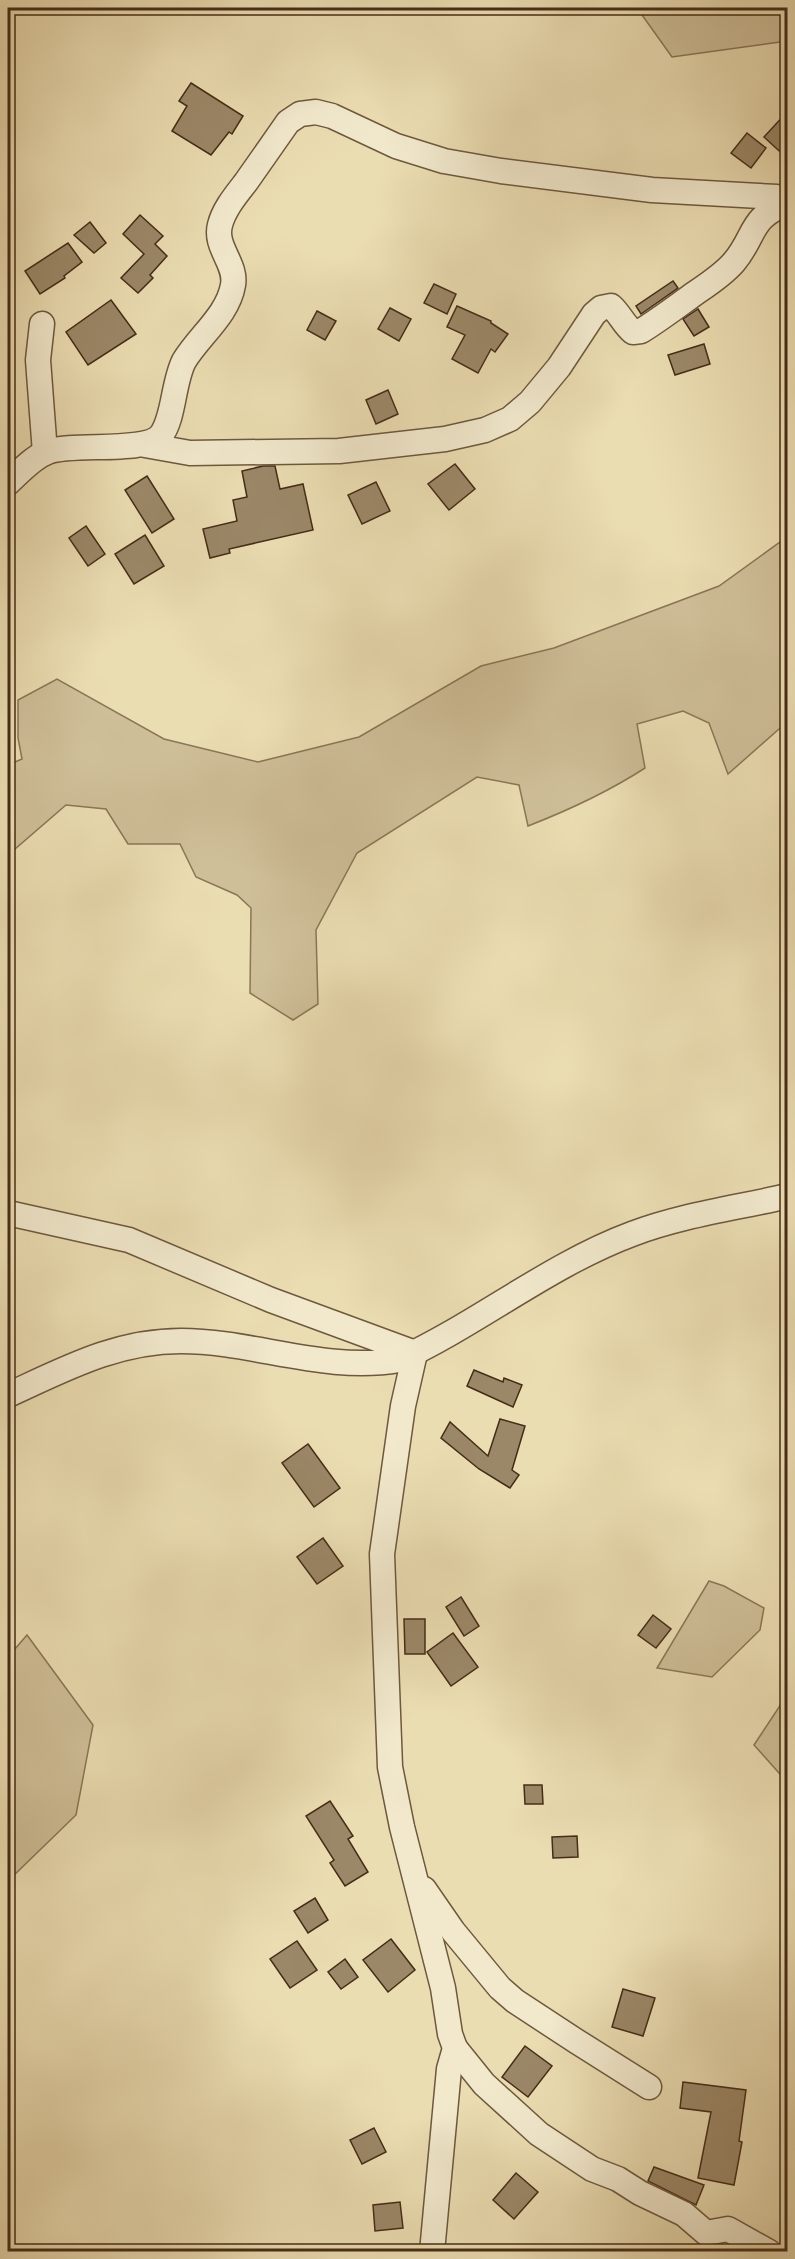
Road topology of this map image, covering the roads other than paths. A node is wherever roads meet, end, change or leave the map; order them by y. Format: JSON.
{"nodes":[{"id":1,"x":788,"y":202,"type":"edge"},
{"id":2,"x":42,"y":324,"type":"dead end"},
{"id":3,"x":145,"y":445,"type":"junction"},
{"id":4,"x":45,"y":453,"type":"junction"},
{"id":5,"x":8,"y":483,"type":"edge"},
{"id":6,"x":788,"y":1196,"type":"edge"},
{"id":7,"x":8,"y":1213,"type":"edge"},
{"id":8,"x":415,"y":1353,"type":"junction"},
{"id":9,"x":8,"y":1395,"type":"edge"},
{"id":10,"x":416,"y":1878,"type":"junction"},
{"id":11,"x":455,"y":2048,"type":"junction"},
{"id":12,"x":649,"y":2087,"type":"dead end"},
{"id":13,"x":432,"y":2252,"type":"edge"},
{"id":14,"x":769,"y":2252,"type":"edge"}],
"edges":[{"from":1,"to":3,"type":"street"},
{"from":1,"to":3,"type":"street"},
{"from":2,"to":4,"type":"street"},
{"from":3,"to":4,"type":"street"},
{"from":4,"to":5,"type":"street"},
{"from":6,"to":8,"type":"street"},
{"from":7,"to":8,"type":"street"},
{"from":8,"to":9,"type":"street"},
{"from":8,"to":10,"type":"street"},
{"from":10,"to":11,"type":"street"},
{"from":10,"to":12,"type":"street"},
{"from":11,"to":13,"type":"street"},
{"from":11,"to":14,"type":"street"}]}
